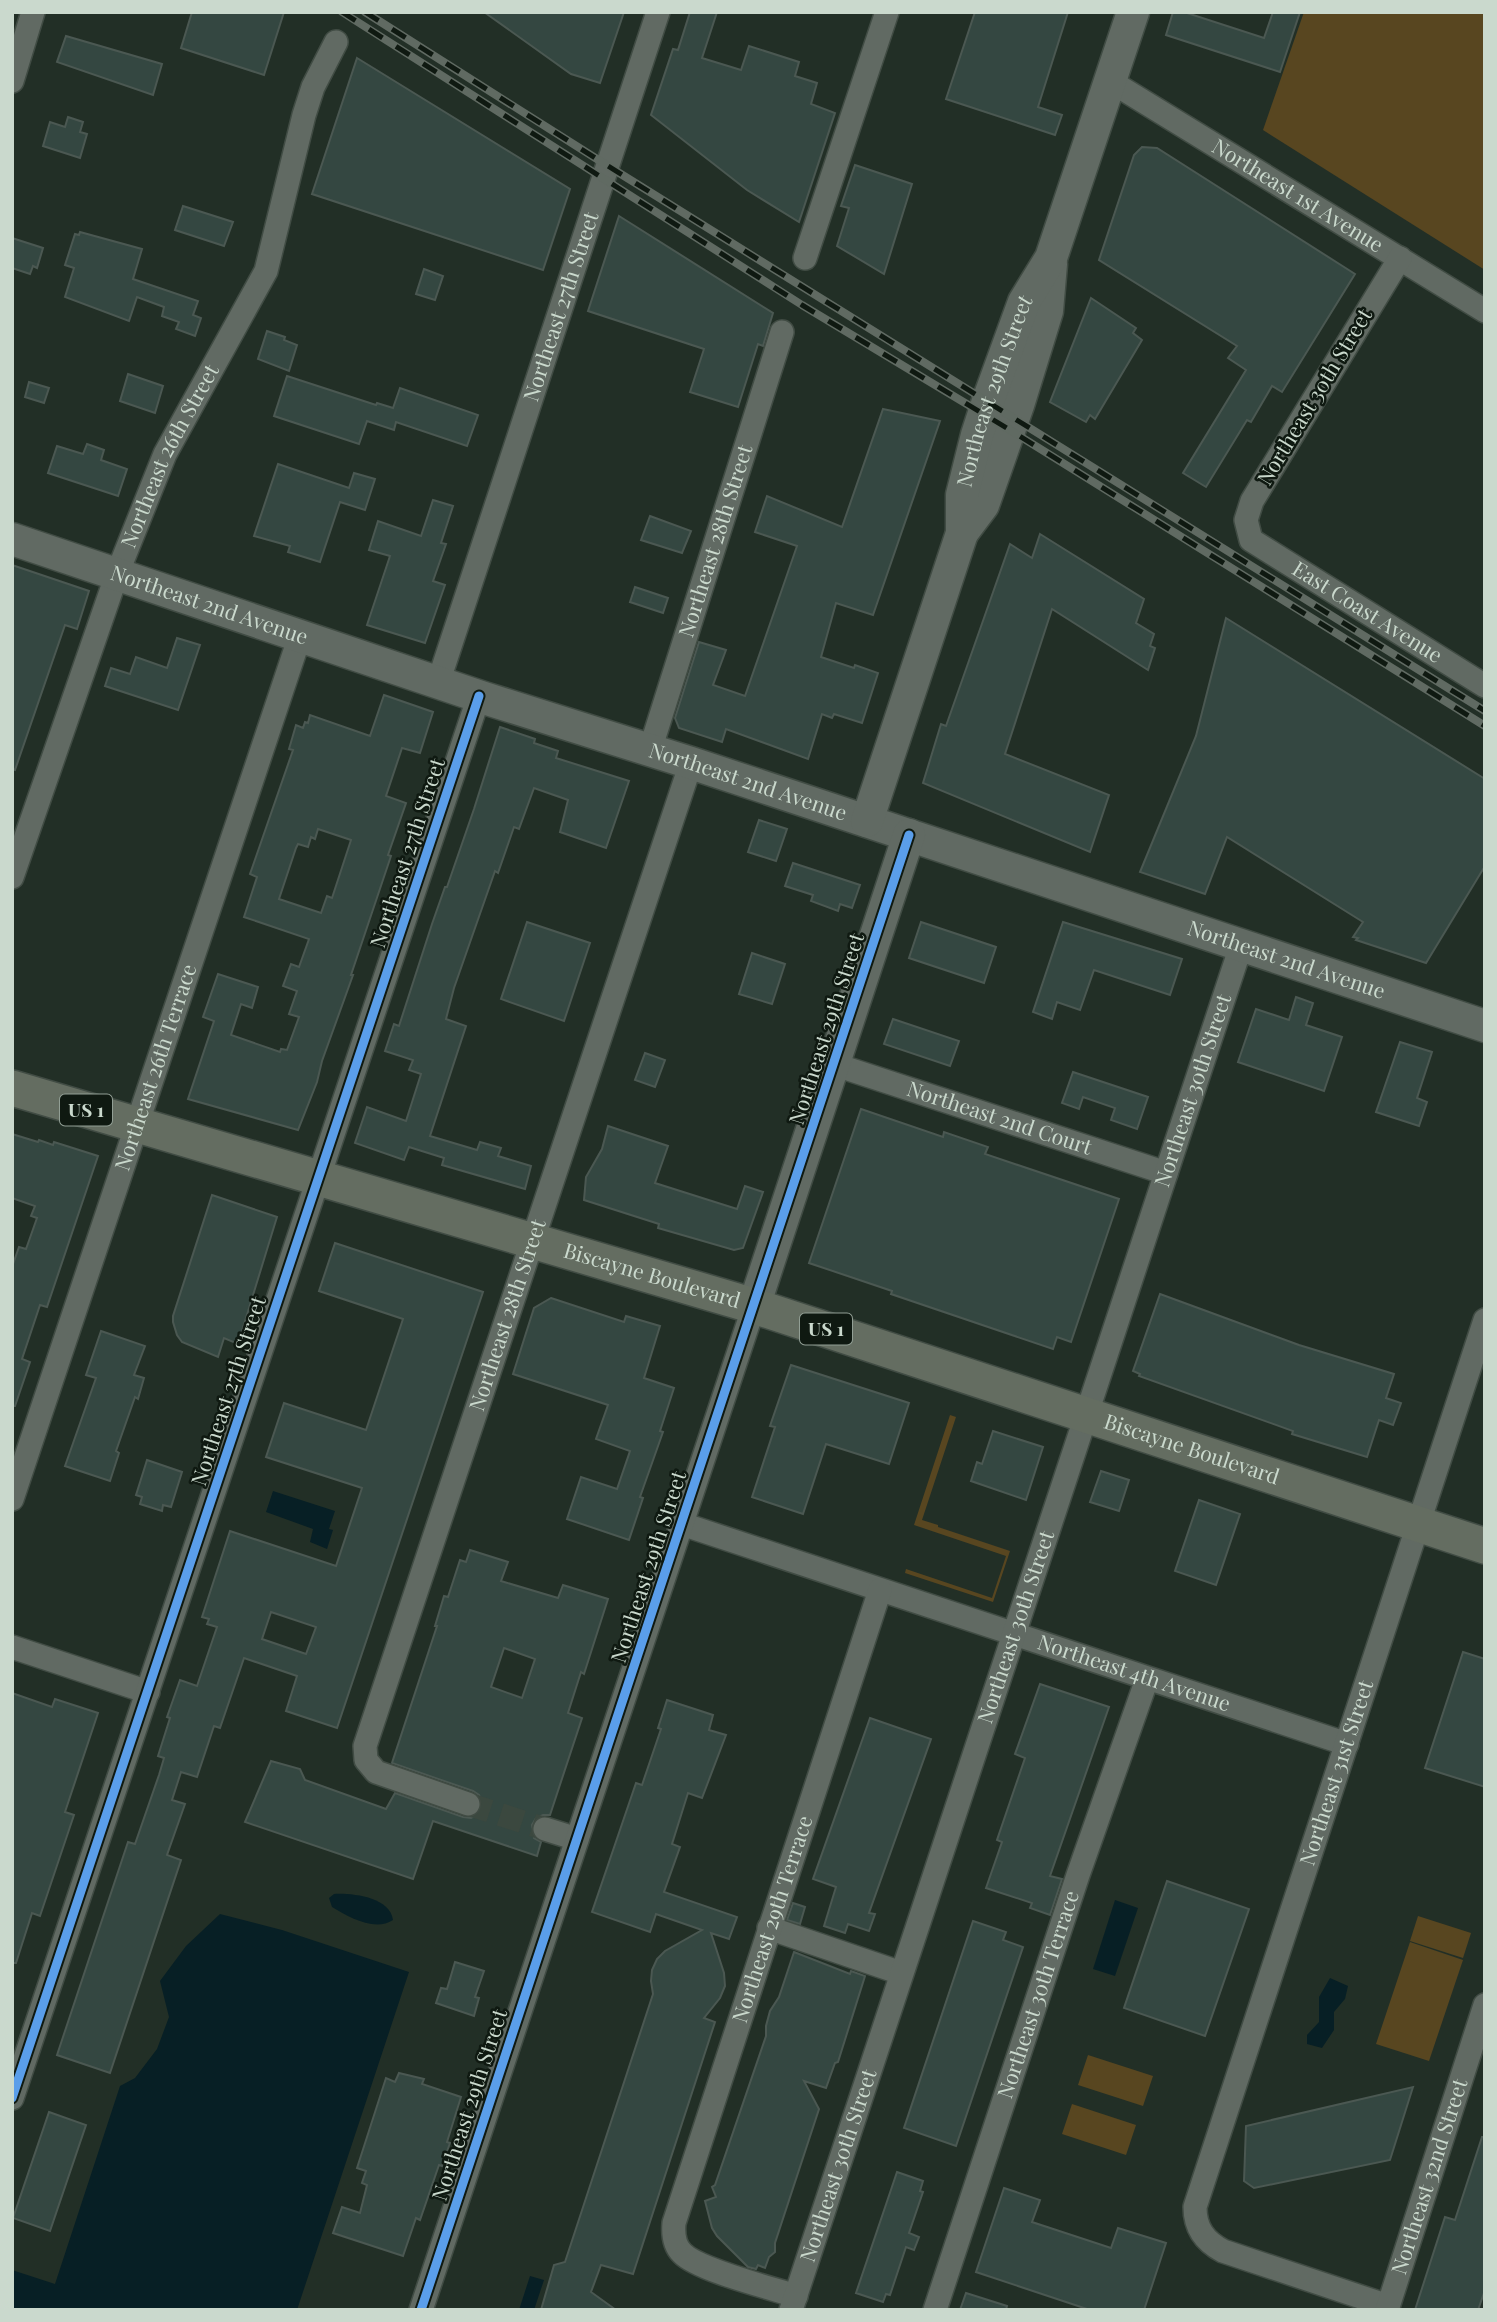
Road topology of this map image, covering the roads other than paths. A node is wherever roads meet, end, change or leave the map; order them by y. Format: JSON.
{"nodes":[{"id":1,"x":33,"y":12,"type":"edge"},
{"id":2,"x":657,"y":12,"type":"edge"},
{"id":3,"x":887,"y":12,"type":"edge"},
{"id":4,"x":1133,"y":12,"type":"edge"},
{"id":5,"x":336,"y":41,"type":"dead end"},
{"id":6,"x":12,"y":81,"type":"edge"},
{"id":7,"x":1110,"y":81,"type":"junction"},
{"id":8,"x":805,"y":258,"type":"dead end"},
{"id":9,"x":1400,"y":258,"type":"junction"},
{"id":10,"x":1485,"y":311,"type":"edge"},
{"id":11,"x":782,"y":332,"type":"dead end"},
{"id":12,"x":12,"y":539,"type":"edge"},
{"id":13,"x":1251,"y":540,"type":"joint"},
{"id":14,"x":117,"y":574,"type":"junction"},
{"id":15,"x":300,"y":636,"type":"junction"},
{"id":16,"x":438,"y":682,"type":"junction"},
{"id":17,"x":1485,"y":686,"type":"edge"},
{"id":18,"x":479,"y":696,"type":"junction"},
{"id":19,"x":650,"y":750,"type":"junction"},
{"id":20,"x":691,"y":763,"type":"junction"},
{"id":21,"x":867,"y":821,"type":"junction"},
{"id":22,"x":909,"y":835,"type":"junction"},
{"id":23,"x":12,"y":877,"type":"edge"},
{"id":24,"x":1241,"y":946,"type":"junction"},
{"id":25,"x":1485,"y":1026,"type":"edge"},
{"id":26,"x":833,"y":1064,"type":"junction"},
{"id":27,"x":12,"y":1088,"type":"edge"},
{"id":28,"x":137,"y":1125,"type":"junction"},
{"id":29,"x":1166,"y":1173,"type":"junction"},
{"id":30,"x":318,"y":1178,"type":"junction"},
{"id":31,"x":532,"y":1241,"type":"junction"},
{"id":32,"x":754,"y":1306,"type":"junction"},
{"id":33,"x":1485,"y":1320,"type":"edge"},
{"id":34,"x":1086,"y":1415,"type":"junction"},
{"id":35,"x":12,"y":1499,"type":"edge"},
{"id":36,"x":682,"y":1524,"type":"junction"},
{"id":37,"x":1419,"y":1525,"type":"junction"},
{"id":38,"x":1485,"y":1546,"type":"edge"},
{"id":39,"x":880,"y":1590,"type":"junction"},
{"id":40,"x":1013,"y":1634,"type":"junction"},
{"id":41,"x":12,"y":1647,"type":"edge"},
{"id":42,"x":1147,"y":1679,"type":"junction"},
{"id":43,"x":148,"y":1692,"type":"junction"},
{"id":44,"x":1347,"y":1744,"type":"junction"},
{"id":45,"x":468,"y":1804,"type":"tunnel mouth"},
{"id":46,"x":545,"y":1829,"type":"tunnel mouth"},
{"id":47,"x":577,"y":1839,"type":"junction"},
{"id":48,"x":769,"y":1928,"type":"junction"},
{"id":49,"x":901,"y":1973,"type":"junction"},
{"id":50,"x":1485,"y":2005,"type":"edge"},
{"id":51,"x":12,"y":2098,"type":"edge"},
{"id":52,"x":794,"y":2303,"type":"edge"},
{"id":53,"x":1387,"y":2308,"type":"edge"},
{"id":54,"x":421,"y":2310,"type":"edge"},
{"id":55,"x":935,"y":2310,"type":"edge"}],
"edges":[{"from":1,"to":6,"type":"street"},
{"from":2,"to":16,"type":"street","name":"Northeast 27th Street"},
{"from":3,"to":8,"type":"street"},
{"from":4,"to":7,"type":"main road","name":"Northeast 29th Street"},
{"from":5,"to":14,"type":"street","name":"Northeast 26th Street"},
{"from":7,"to":9,"type":"street","name":"Northeast 1st Avenue"},
{"from":7,"to":21,"type":"main road","name":"Northeast 29th Street"},
{"from":9,"to":10,"type":"street","name":"Northeast 1st Avenue"},
{"from":9,"to":13,"type":"street","name":"Northeast 30th Street"},
{"from":11,"to":19,"type":"street","name":"Northeast 28th Street"},
{"from":12,"to":14,"type":"main road","name":"Northeast 2nd Avenue"},
{"from":13,"to":17,"type":"street","name":"East Coast Avenue"},
{"from":14,"to":15,"type":"main road","name":"Northeast 2nd Avenue"},
{"from":14,"to":23,"type":"street","name":"Northeast 26th Street"},
{"from":15,"to":16,"type":"main road","name":"Northeast 2nd Avenue"},
{"from":15,"to":28,"type":"street","name":"Northeast 26th Terrace"},
{"from":16,"to":18,"type":"main road","name":"Northeast 2nd Avenue"},
{"from":18,"to":19,"type":"main road","name":"Northeast 2nd Avenue"},
{"from":18,"to":30,"type":"street","name":"Northeast 27th Street"},
{"from":19,"to":20,"type":"main road","name":"Northeast 2nd Avenue"},
{"from":20,"to":21,"type":"main road","name":"Northeast 2nd Avenue"},
{"from":20,"to":31,"type":"street","name":"Northeast 28th Street"},
{"from":21,"to":22,"type":"main road","name":"Northeast 2nd Avenue"},
{"from":22,"to":24,"type":"main road","name":"Northeast 2nd Avenue"},
{"from":22,"to":26,"type":"main road","name":"Northeast 29th Street"},
{"from":24,"to":25,"type":"main road","name":"Northeast 2nd Avenue"},
{"from":24,"to":29,"type":"street","name":"Northeast 30th Street"},
{"from":26,"to":29,"type":"street","name":"Northeast 2nd Court"},
{"from":26,"to":32,"type":"main road","name":"Northeast 29th Street"},
{"from":27,"to":28,"type":"main road","name":"Biscayne Boulevard","number":"US 1"},
{"from":28,"to":30,"type":"main road","name":"Biscayne Boulevard","number":"US 1"},
{"from":28,"to":35,"type":"street","name":"Northeast 26th Terrace"},
{"from":29,"to":34,"type":"street","name":"Northeast 30th Street"},
{"from":30,"to":31,"type":"main road","name":"Biscayne Boulevard","number":"US 1"},
{"from":30,"to":43,"type":"street","name":"Northeast 27th Street"},
{"from":31,"to":32,"type":"main road","name":"Biscayne Boulevard","number":"US 1"},
{"from":31,"to":45,"type":"street","name":"Northeast 28th Street"},
{"from":32,"to":34,"type":"main road","name":"Biscayne Boulevard","number":"US 1"},
{"from":32,"to":36,"type":"street","name":"Northeast 29th Street"},
{"from":33,"to":37,"type":"street","name":"Northeast 31st Street"},
{"from":34,"to":37,"type":"main road","name":"Biscayne Boulevard","number":"US 1"},
{"from":34,"to":40,"type":"street","name":"Northeast 30th Street"},
{"from":36,"to":39,"type":"street","name":"Northeast 4th Avenue"},
{"from":36,"to":47,"type":"street","name":"Northeast 29th Street"},
{"from":37,"to":38,"type":"main road","name":"Biscayne Boulevard","number":"US 1"},
{"from":37,"to":44,"type":"street","name":"Northeast 31st Street"},
{"from":39,"to":40,"type":"street","name":"Northeast 4th Avenue"},
{"from":39,"to":48,"type":"street","name":"Northeast 29th Terrace"},
{"from":40,"to":42,"type":"street","name":"Northeast 4th Avenue"},
{"from":40,"to":49,"type":"street","name":"Northeast 30th Street"},
{"from":41,"to":43,"type":"street"},
{"from":42,"to":44,"type":"street","name":"Northeast 4th Avenue"},
{"from":42,"to":55,"type":"street","name":"Northeast 30th Terrace"},
{"from":43,"to":51,"type":"street","name":"Northeast 27th Street"},
{"from":44,"to":53,"type":"street","name":"Northeast 31st Street"},
{"from":46,"to":47,"type":"street"},
{"from":47,"to":54,"type":"street","name":"Northeast 29th Street"},
{"from":48,"to":49,"type":"street"},
{"from":48,"to":52,"type":"street","name":"Northeast 29th Terrace"},
{"from":49,"to":52,"type":"street","name":"Northeast 30th Street"},
{"from":50,"to":53,"type":"street","name":"Northeast 32nd Street"}]}
